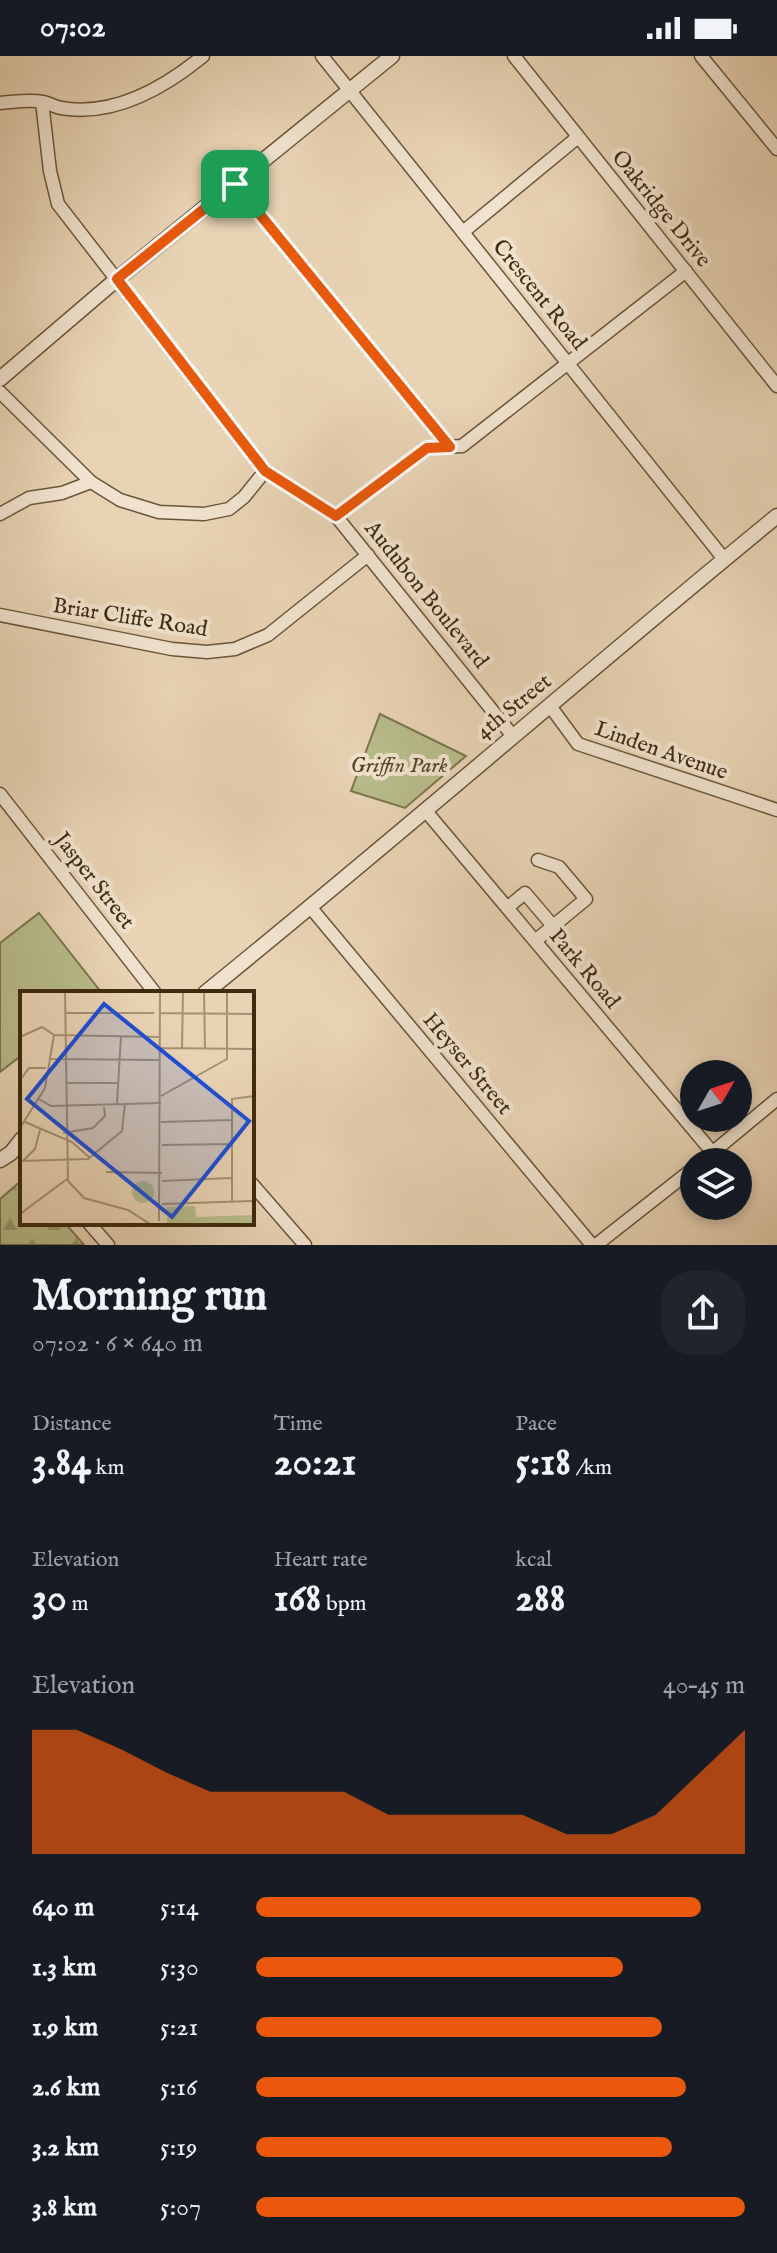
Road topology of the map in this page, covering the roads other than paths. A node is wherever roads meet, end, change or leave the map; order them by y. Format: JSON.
{"nodes":[{"id":1,"x":203,"y":56,"type":"edge"},
{"id":2,"x":322,"y":56,"type":"edge"},
{"id":3,"x":392,"y":56,"type":"edge"},
{"id":4,"x":514,"y":56,"type":"edge"},
{"id":5,"x":701,"y":56,"type":"edge"},
{"id":6,"x":350,"y":89,"type":"junction"},
{"id":7,"x":42,"y":102,"type":"junction"},
{"id":8,"x":0,"y":103,"type":"edge"},
{"id":9,"x":578,"y":137,"type":"junction"},
{"id":10,"x":777,"y":149,"type":"edge"},
{"id":11,"x":235,"y":184,"type":"junction"},
{"id":12,"x":463,"y":232,"type":"junction"},
{"id":13,"x":686,"y":271,"type":"junction"},
{"id":14,"x":117,"y":279,"type":"junction"},
{"id":15,"x":569,"y":365,"type":"junction"},
{"id":16,"x":0,"y":379,"type":"edge"},
{"id":17,"x":777,"y":386,"type":"edge"},
{"id":18,"x":0,"y":392,"type":"edge"},
{"id":19,"x":450,"y":447,"type":"junction"},
{"id":20,"x":265,"y":471,"type":"junction"},
{"id":21,"x":91,"y":482,"type":"junction"},
{"id":22,"x":0,"y":514,"type":"edge"},
{"id":23,"x":336,"y":516,"type":"junction"},
{"id":24,"x":777,"y":516,"type":"edge"},
{"id":25,"x":368,"y":555,"type":"junction"},
{"id":26,"x":724,"y":559,"type":"junction"},
{"id":27,"x":0,"y":615,"type":"edge"},
{"id":28,"x":550,"y":706,"type":"junction"},
{"id":29,"x":512,"y":735,"type":"junction"},
{"id":30,"x":0,"y":794,"type":"edge"},
{"id":31,"x":425,"y":810,"type":"junction"},
{"id":32,"x":777,"y":810,"type":"edge"},
{"id":33,"x":538,"y":860,"type":"dead end"},
{"id":34,"x":311,"y":908,"type":"junction"},
{"id":35,"x":507,"y":908,"type":"junction"},
{"id":36,"x":553,"y":926,"type":"junction"},
{"id":37,"x":535,"y":941,"type":"junction"},
{"id":38,"x":153,"y":991,"type":"edge"},
{"id":39,"x":207,"y":991,"type":"edge"},
{"id":40,"x":777,"y":1099,"type":"edge"},
{"id":41,"x":15,"y":1144,"type":"edge"},
{"id":42,"x":709,"y":1148,"type":"edge"},
{"id":43,"x":719,"y":1148,"type":"edge"},
{"id":44,"x":0,"y":1160,"type":"edge"},
{"id":45,"x":680,"y":1179,"type":"edge"},
{"id":46,"x":254,"y":1186,"type":"edge"},
{"id":47,"x":91,"y":1225,"type":"edge"},
{"id":48,"x":108,"y":1245,"type":"edge"},
{"id":49,"x":305,"y":1245,"type":"edge"},
{"id":50,"x":594,"y":1245,"type":"edge"}],
"edges":[{"from":1,"to":7,"type":"street"},
{"from":2,"to":6,"type":"street","name":"Crescent Road"},
{"from":3,"to":6,"type":"street"},
{"from":4,"to":9,"type":"street","name":"Oakridge Drive"},
{"from":5,"to":10,"type":"street"},
{"from":6,"to":11,"type":"street"},
{"from":6,"to":12,"type":"street","name":"Crescent Road"},
{"from":7,"to":8,"type":"street"},
{"from":7,"to":14,"type":"street","name":"Audubon Boulevard"},
{"from":9,"to":12,"type":"street"},
{"from":9,"to":13,"type":"street","name":"Oakridge Drive"},
{"from":11,"to":14,"type":"street"},
{"from":11,"to":19,"type":"street"},
{"from":12,"to":15,"type":"street","name":"Crescent Road"},
{"from":13,"to":15,"type":"street"},
{"from":13,"to":17,"type":"street","name":"Oakridge Drive"},
{"from":14,"to":16,"type":"street"},
{"from":14,"to":20,"type":"street","name":"Audubon Boulevard"},
{"from":15,"to":19,"type":"street"},
{"from":15,"to":26,"type":"street","name":"Crescent Road"},
{"from":18,"to":21,"type":"street"},
{"from":19,"to":23,"type":"street"},
{"from":20,"to":21,"type":"street"},
{"from":20,"to":23,"type":"street","name":"Audubon Boulevard"},
{"from":21,"to":22,"type":"street"},
{"from":23,"to":25,"type":"street","name":"Audubon Boulevard"},
{"from":24,"to":26,"type":"street","name":"4th Street"},
{"from":25,"to":27,"type":"street","name":"Briar Cliffe Road"},
{"from":25,"to":29,"type":"street","name":"Audubon Boulevard"},
{"from":26,"to":28,"type":"street","name":"4th Street"},
{"from":28,"to":29,"type":"street","name":"4th Street"},
{"from":28,"to":32,"type":"street","name":"Linden Avenue"},
{"from":29,"to":31,"type":"street","name":"4th Street"},
{"from":30,"to":38,"type":"street","name":"Jasper Street"},
{"from":31,"to":34,"type":"street","name":"4th Street"},
{"from":31,"to":35,"type":"street","name":"Park Road"},
{"from":33,"to":36,"type":"street"},
{"from":34,"to":39,"type":"street","name":"4th Street"},
{"from":34,"to":50,"type":"street","name":"Heyser Street"},
{"from":35,"to":36,"type":"street"},
{"from":35,"to":37,"type":"street","name":"Park Road"},
{"from":36,"to":37,"type":"street"},
{"from":37,"to":42,"type":"street","name":"Park Road"},
{"from":40,"to":43,"type":"street"},
{"from":41,"to":44,"type":"street"},
{"from":45,"to":50,"type":"street"},
{"from":46,"to":49,"type":"street"},
{"from":47,"to":48,"type":"street"}]}
